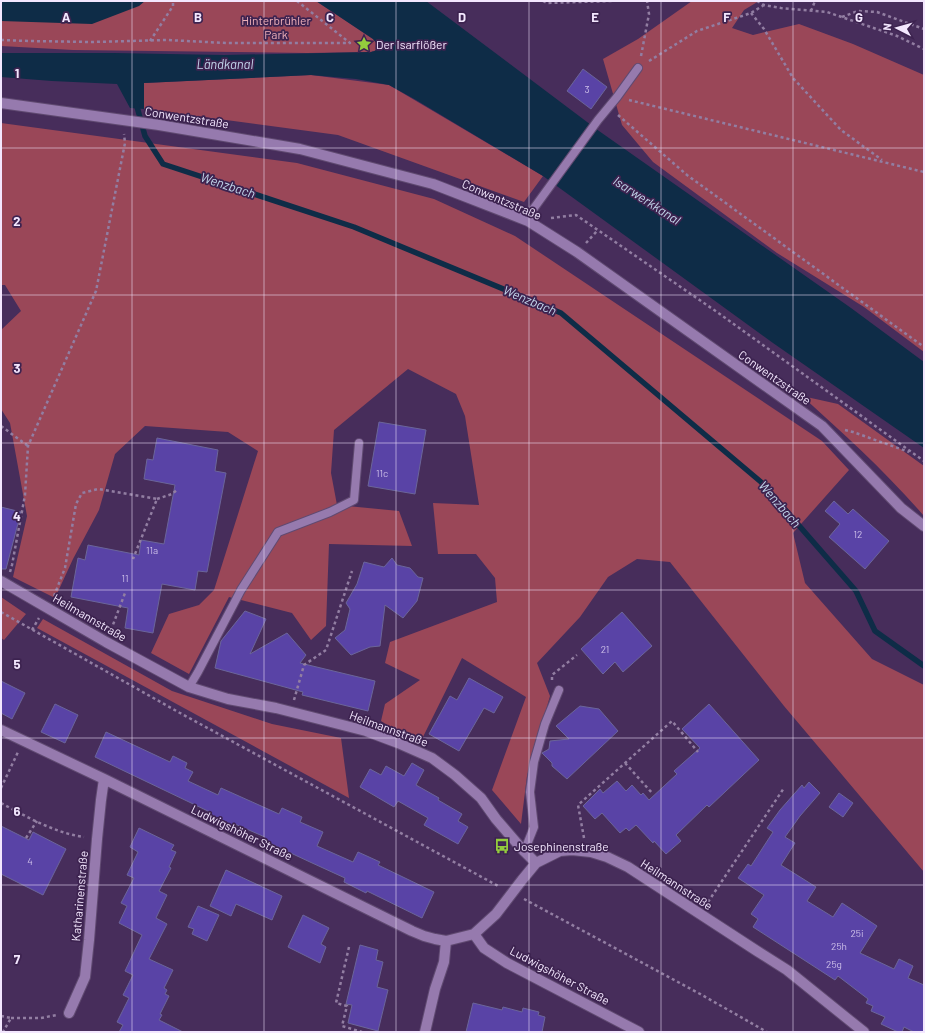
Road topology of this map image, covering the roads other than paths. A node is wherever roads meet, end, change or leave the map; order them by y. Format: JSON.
{"nodes":[{"id":1,"x":638,"y":68,"type":"road end"},
{"id":2,"x":1,"y":103,"type":"edge"},
{"id":3,"x":528,"y":221,"type":"junction"},
{"id":4,"x":359,"y":443,"type":"dead end"},
{"id":5,"x":924,"y":526,"type":"edge"},
{"id":6,"x":4,"y":582,"type":"edge"},
{"id":7,"x":189,"y":687,"type":"junction"},
{"id":8,"x":559,"y":690,"type":"dead end"},
{"id":9,"x":1,"y":730,"type":"edge"},
{"id":10,"x":104,"y":779,"type":"junction"},
{"id":11,"x":524,"y":852,"type":"junction"},
{"id":12,"x":536,"y":864,"type":"junction"},
{"id":13,"x":474,"y":934,"type":"junction"},
{"id":14,"x":446,"y":941,"type":"junction"},
{"id":15,"x":69,"y":1013,"type":"road end"},
{"id":16,"x":425,"y":1032,"type":"edge"},
{"id":17,"x":639,"y":1032,"type":"edge"},
{"id":18,"x":864,"y":1032,"type":"edge"}],
"edges":[{"from":1,"to":3,"type":"lane"},
{"from":2,"to":3,"type":"street","name":"Conwentzstraße"},
{"from":3,"to":5,"type":"street","name":"Conwentzstraße"},
{"from":4,"to":7,"type":"lane"},
{"from":6,"to":7,"type":"street","name":"Heilmannstraße"},
{"from":7,"to":11,"type":"street","name":"Heilmannstraße"},
{"from":8,"to":11,"type":"lane"},
{"from":9,"to":10,"type":"street","name":"Ludwigshöher Straße"},
{"from":10,"to":14,"type":"street","name":"Ludwigshöher Straße"},
{"from":10,"to":15,"type":"street","name":"Katharinenstraße"},
{"from":11,"to":12,"type":"street","name":"Heilmannstraße"},
{"from":12,"to":13,"type":"street","name":"Ludwigshöher Straße"},
{"from":12,"to":18,"type":"street","name":"Heilmannstraße"},
{"from":13,"to":14,"type":"street","name":"Ludwigshöher Straße"},
{"from":13,"to":17,"type":"street","name":"Ludwigshöher Straße"},
{"from":14,"to":16,"type":"street"}]}
